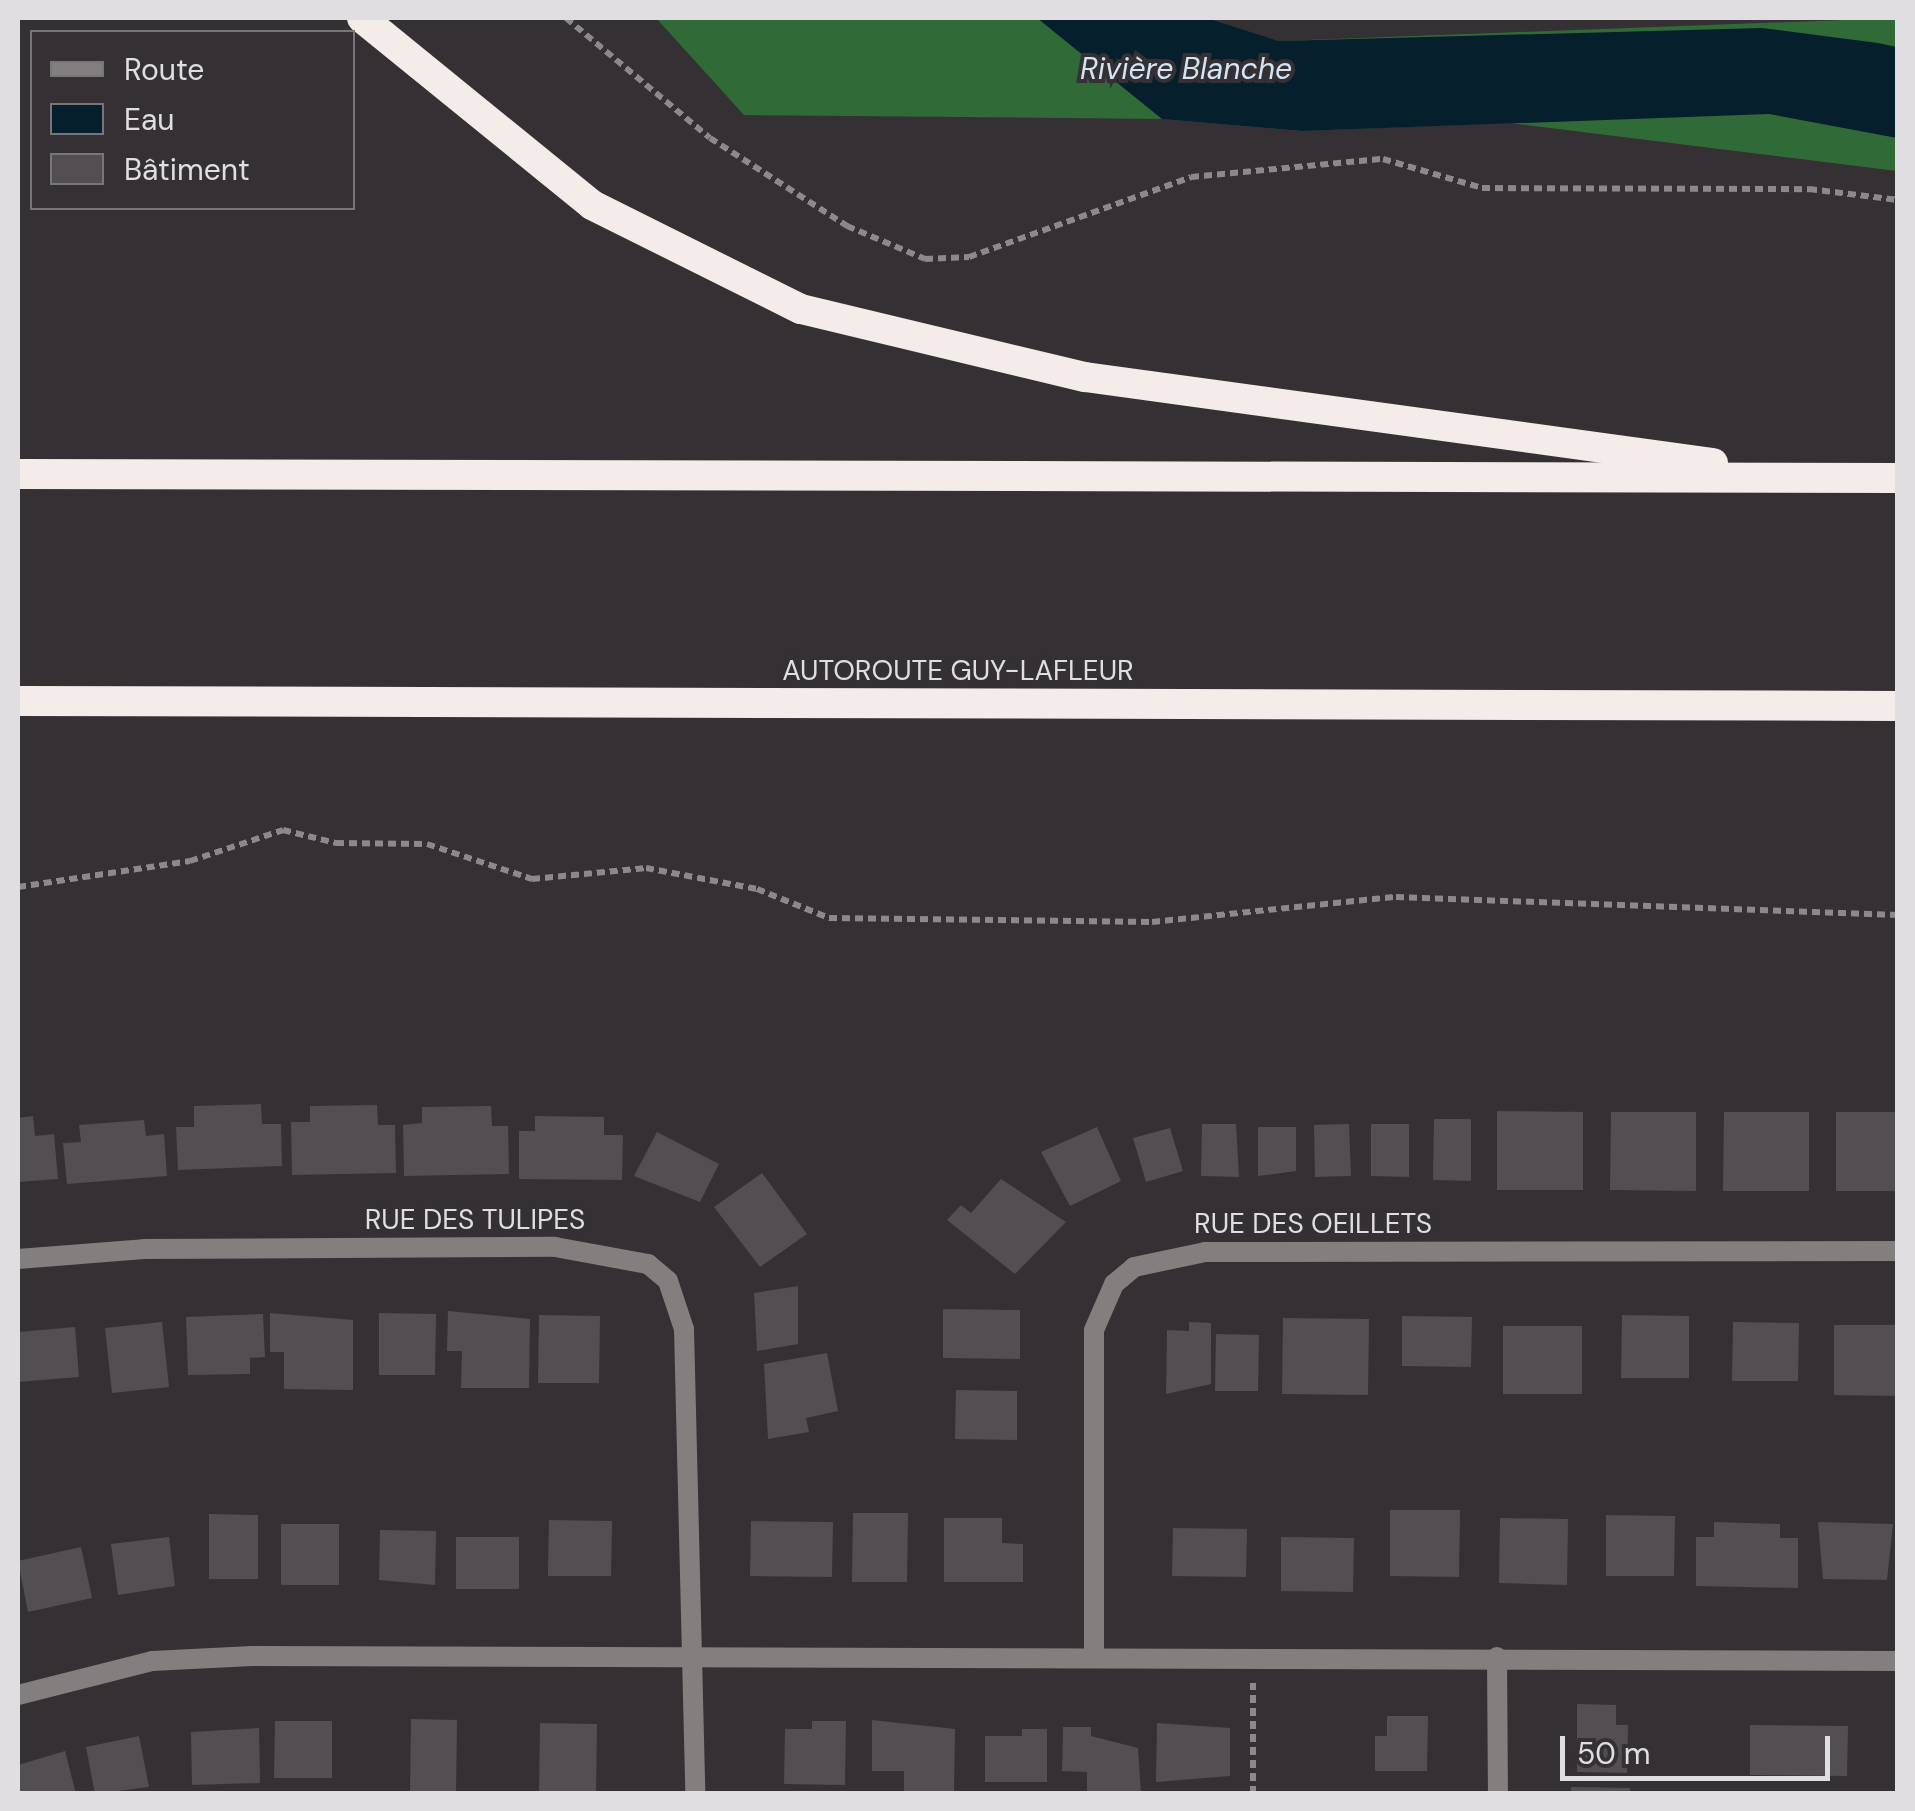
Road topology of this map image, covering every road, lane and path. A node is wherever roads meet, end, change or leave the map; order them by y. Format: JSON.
{"nodes":[{"id":1,"x":362,"y":18,"type":"edge"},
{"id":2,"x":566,"y":18,"type":"edge"},
{"id":3,"x":1898,"y":200,"type":"edge"},
{"id":4,"x":18,"y":474,"type":"edge"},
{"id":5,"x":1815,"y":478,"type":"junction"},
{"id":6,"x":1898,"y":478,"type":"edge"},
{"id":7,"x":18,"y":702,"type":"edge"},
{"id":8,"x":1898,"y":706,"type":"edge"},
{"id":9,"x":18,"y":888,"type":"edge"},
{"id":10,"x":1898,"y":915,"type":"edge"},
{"id":11,"x":1898,"y":1250,"type":"edge"},
{"id":12,"x":18,"y":1259,"type":"edge"},
{"id":13,"x":686,"y":1653,"type":"junction"},
{"id":14,"x":1094,"y":1655,"type":"junction"},
{"id":15,"x":1253,"y":1656,"type":"junction"},
{"id":16,"x":1498,"y":1657,"type":"junction"},
{"id":17,"x":1898,"y":1661,"type":"edge"},
{"id":18,"x":18,"y":1695,"type":"edge"},
{"id":19,"x":695,"y":1794,"type":"edge"},
{"id":20,"x":1253,"y":1794,"type":"edge"},
{"id":21,"x":1498,"y":1794,"type":"edge"}],
"edges":[{"from":1,"to":5,"type":"highway"},
{"from":2,"to":3,"type":"path"},
{"from":4,"to":5,"type":"highway"},
{"from":5,"to":6,"type":"highway"},
{"from":7,"to":8,"type":"highway","name":"AUTOROUTE GUY-LAFLEUR"},
{"from":9,"to":10,"type":"path"},
{"from":11,"to":14,"type":"street","name":"RUE DES OEILLETS"},
{"from":12,"to":13,"type":"street","name":"RUE DES TULIPES"},
{"from":13,"to":14,"type":"street"},
{"from":13,"to":18,"type":"street"},
{"from":13,"to":19,"type":"street","name":"RUE DES TULIPES"},
{"from":14,"to":15,"type":"street"},
{"from":15,"to":16,"type":"street"},
{"from":15,"to":20,"type":"path"},
{"from":16,"to":17,"type":"street"},
{"from":16,"to":21,"type":"street"}]}
